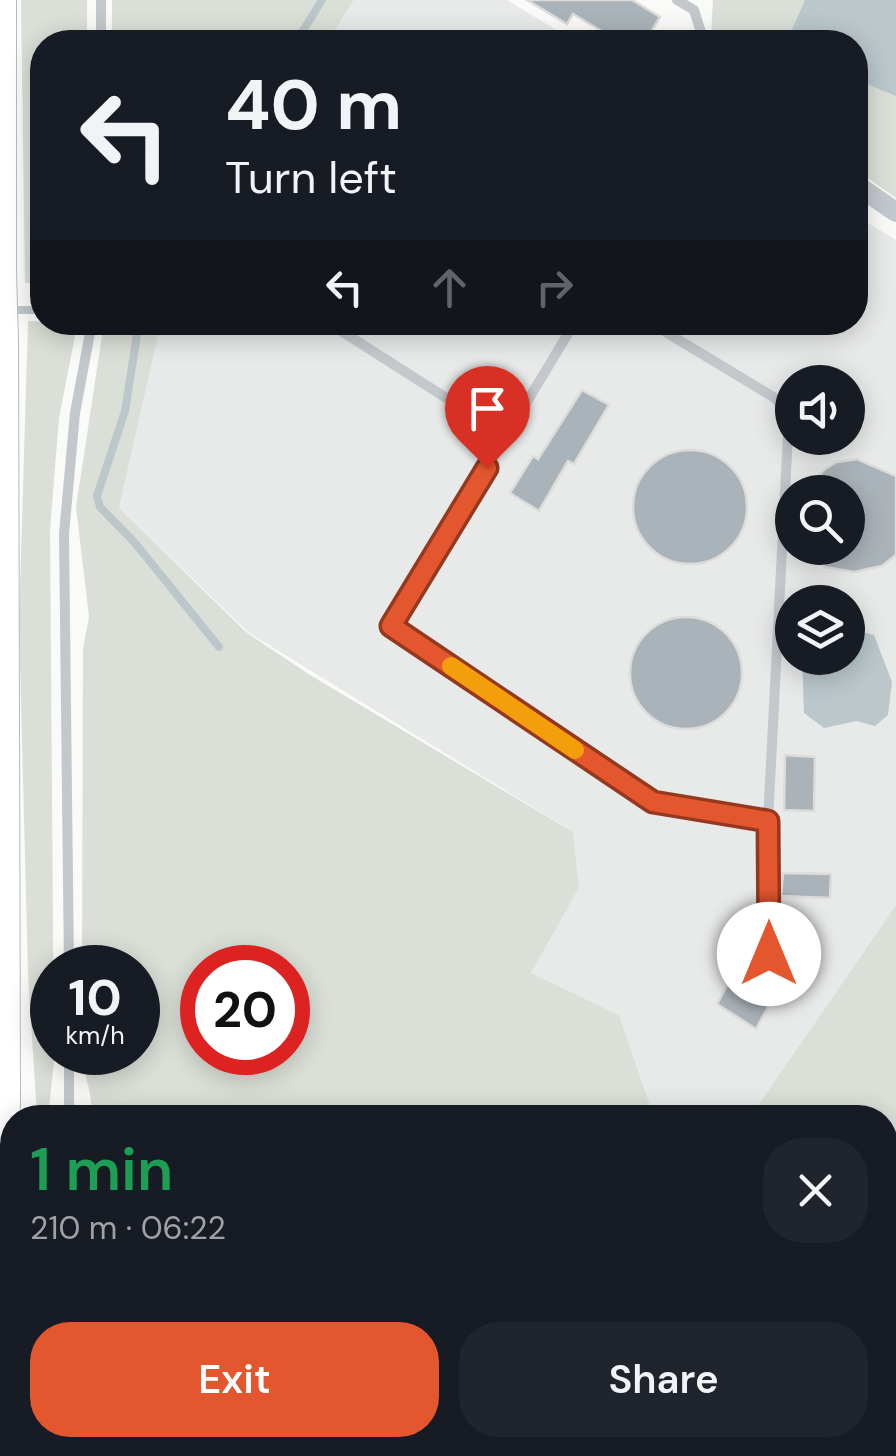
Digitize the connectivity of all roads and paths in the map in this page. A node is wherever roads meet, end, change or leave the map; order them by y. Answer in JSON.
{"nodes":[{"id":1,"x":1,"y":0,"type":"edge"},
{"id":2,"x":101,"y":0,"type":"edge"},
{"id":3,"x":678,"y":0,"type":"edge"},
{"id":4,"x":101,"y":30,"type":"edge"},
{"id":5,"x":700,"y":30,"type":"edge"},
{"id":6,"x":868,"y":193,"type":"edge"},
{"id":7,"x":896,"y":212,"type":"edge"},
{"id":8,"x":1,"y":271,"type":"edge"},
{"id":9,"x":90,"y":335,"type":"edge"},
{"id":10,"x":347,"y":335,"type":"edge"},
{"id":11,"x":567,"y":335,"type":"edge"},
{"id":12,"x":671,"y":335,"type":"edge"},
{"id":13,"x":506,"y":436,"type":"junction"},
{"id":14,"x":768,"y":821,"type":"junction"},
{"id":15,"x":69,"y":945,"type":"edge"},
{"id":16,"x":769,"y":954,"type":"dead end"},
{"id":17,"x":70,"y":1075,"type":"edge"},
{"id":18,"x":5,"y":1105,"type":"edge"},
{"id":19,"x":69,"y":1105,"type":"edge"}],
"edges":[{"from":1,"to":8,"type":"main road"},
{"from":2,"to":4,"type":"lane"},
{"from":3,"to":5,"type":"lane"},
{"from":6,"to":7,"type":"street"},
{"from":8,"to":18,"type":"main road","bridge":true},
{"from":9,"to":15,"type":"lane"},
{"from":10,"to":13,"type":"lane"},
{"from":11,"to":13,"type":"lane"},
{"from":12,"to":14,"type":"lane"},
{"from":13,"to":14,"type":"lane"},
{"from":14,"to":16,"type":"lane"},
{"from":17,"to":19,"type":"lane"}]}
